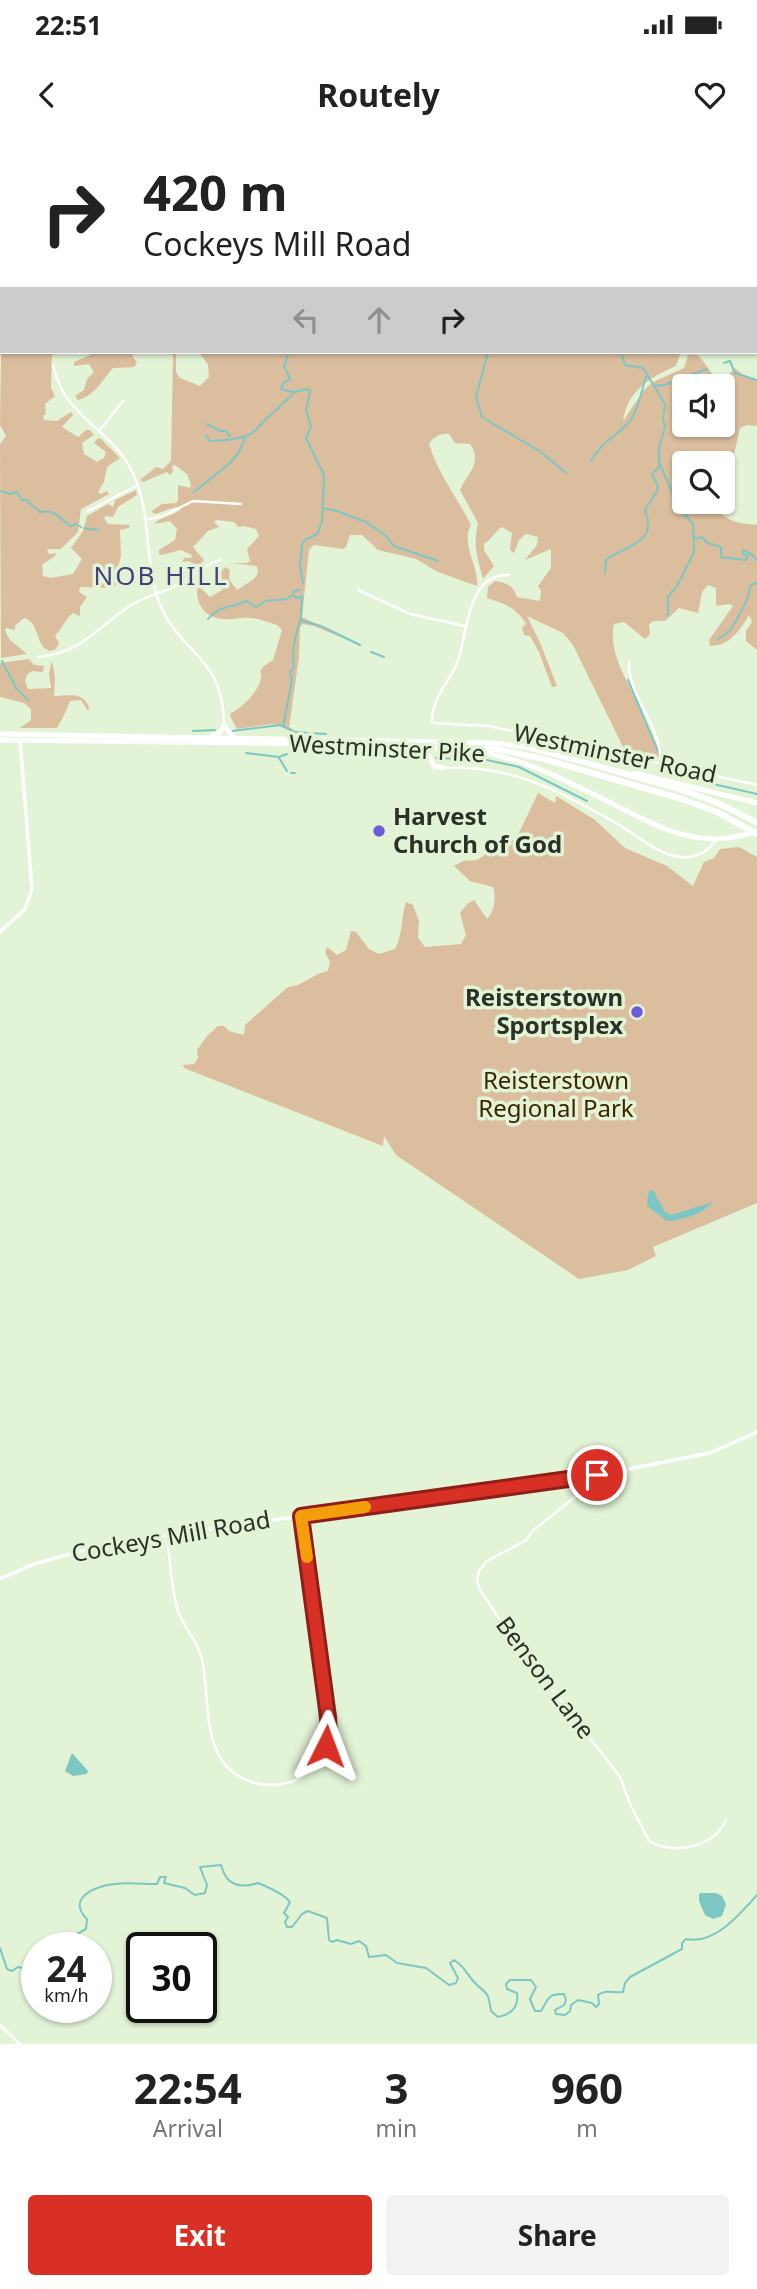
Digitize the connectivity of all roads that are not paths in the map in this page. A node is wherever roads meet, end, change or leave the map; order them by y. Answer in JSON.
{"nodes":[{"id":1,"x":53,"y":365,"type":"dead end"},
{"id":2,"x":123,"y":401,"type":"dead end"},
{"id":3,"x":99,"y":431,"type":"junction"},
{"id":4,"x":138,"y":485,"type":"junction"},
{"id":5,"x":241,"y":504,"type":"dead end"},
{"id":6,"x":88,"y":511,"type":"dead end"},
{"id":7,"x":145,"y":520,"type":"junction"},
{"id":8,"x":220,"y":560,"type":"dead end"},
{"id":9,"x":509,"y":575,"type":"dead end"},
{"id":10,"x":358,"y":590,"type":"dead end"},
{"id":11,"x":157,"y":593,"type":"junction"},
{"id":12,"x":465,"y":626,"type":"junction"},
{"id":13,"x":38,"y":657,"type":"dead end"},
{"id":14,"x":629,"y":661,"type":"dead end"},
{"id":15,"x":223,"y":726,"type":"junction"},
{"id":16,"x":0,"y":734,"type":"edge"},
{"id":17,"x":19,"y":737,"type":"junction"},
{"id":18,"x":209,"y":737,"type":"junction"},
{"id":19,"x":236,"y":737,"type":"junction"},
{"id":20,"x":0,"y":740,"type":"edge"},
{"id":21,"x":411,"y":747,"type":"junction"},
{"id":22,"x":430,"y":748,"type":"junction"},
{"id":23,"x":591,"y":764,"type":"junction"},
{"id":24,"x":660,"y":764,"type":"junction"},
{"id":25,"x":443,"y":768,"type":"joint"},
{"id":26,"x":757,"y":785,"type":"edge"},
{"id":27,"x":757,"y":803,"type":"edge"},
{"id":28,"x":757,"y":823,"type":"edge"},
{"id":29,"x":757,"y":832,"type":"edge"},
{"id":30,"x":717,"y":839,"type":"junction"},
{"id":31,"x":0,"y":932,"type":"edge"},
{"id":32,"x":757,"y":1432,"type":"edge"},
{"id":33,"x":597,"y":1475,"type":"junction"},
{"id":34,"x":301,"y":1516,"type":"junction"},
{"id":35,"x":167,"y":1535,"type":"junction"},
{"id":36,"x":0,"y":1578,"type":"edge"},
{"id":37,"x":726,"y":1819,"type":"dead end"},
{"id":38,"x":0,"y":2025,"type":"edge"},
{"id":39,"x":20,"y":2044,"type":"edge"}],
"edges":[{"from":1,"to":3,"type":"street"},
{"from":2,"to":3,"type":"street"},
{"from":3,"to":4,"type":"street"},
{"from":4,"to":6,"type":"street"},
{"from":4,"to":7,"type":"street"},
{"from":5,"to":7,"type":"street"},
{"from":7,"to":11,"type":"street"},
{"from":8,"to":11,"type":"street"},
{"from":9,"to":12,"type":"street"},
{"from":10,"to":12,"type":"street"},
{"from":11,"to":13,"type":"street"},
{"from":11,"to":15,"type":"street"},
{"from":12,"to":24,"type":"street","name":"Westminster Road"},
{"from":14,"to":24,"type":"street"},
{"from":15,"to":18,"type":"highway"},
{"from":15,"to":19,"type":"highway"},
{"from":16,"to":17,"type":"highway","name":"Westminster Pike"},
{"from":17,"to":18,"type":"highway","name":"Westminster Pike"},
{"from":17,"to":20,"type":"highway","name":"Westminster Pike"},
{"from":17,"to":21,"type":"highway","name":"Westminster Pike"},
{"from":17,"to":31,"type":"street"},
{"from":18,"to":19,"type":"highway","name":"Westminster Pike"},
{"from":19,"to":23,"type":"highway","name":"Westminster Pike"},
{"from":21,"to":22,"type":"highway","name":"Westminster Pike"},
{"from":21,"to":25,"type":"highway"},
{"from":22,"to":29,"type":"highway"},
{"from":22,"to":30,"type":"highway","name":"Westminster Pike"},
{"from":23,"to":27,"type":"highway","name":"Westminster Pike"},
{"from":23,"to":28,"type":"highway"},
{"from":24,"to":26,"type":"street","name":"Westminster Road"},
{"from":25,"to":30,"type":"street"},
{"from":29,"to":30,"type":"highway"},
{"from":32,"to":33,"type":"street","name":"Cockeys Mill Road"},
{"from":33,"to":34,"type":"street","name":"Cockeys Mill Road"},
{"from":33,"to":37,"type":"street","name":"Benson Lane"},
{"from":34,"to":35,"type":"street","name":"Cockeys Mill Road"},
{"from":34,"to":35,"type":"street"},
{"from":35,"to":36,"type":"street","name":"Cockeys Mill Road"},
{"from":38,"to":39,"type":"street"}]}
